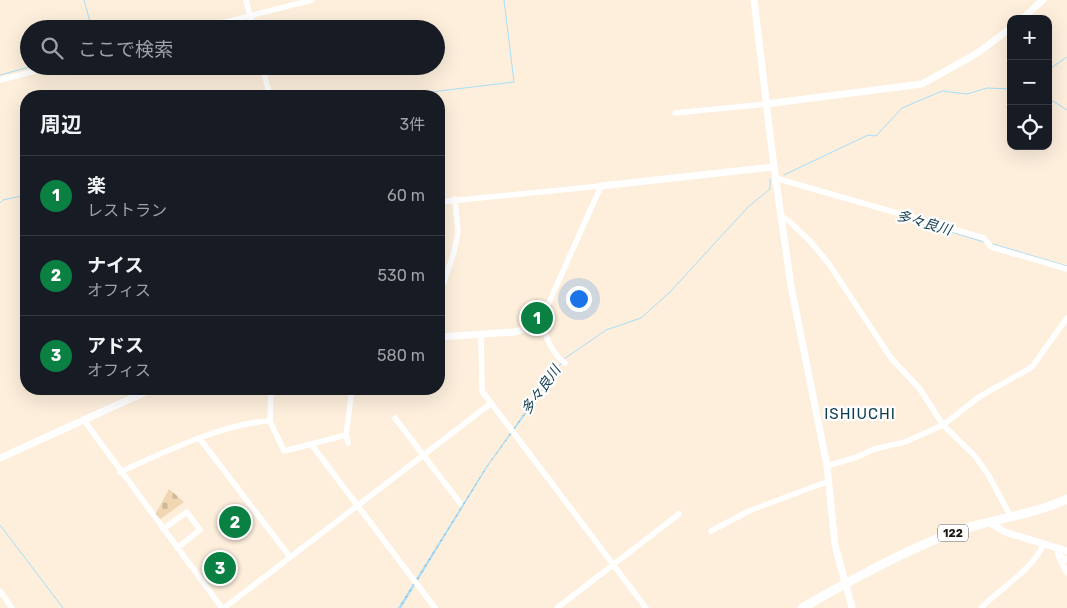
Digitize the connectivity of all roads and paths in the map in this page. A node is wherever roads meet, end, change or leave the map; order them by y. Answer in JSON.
{"nodes":[{"id":1,"x":246,"y":0,"type":"edge"},
{"id":2,"x":312,"y":0,"type":"edge"},
{"id":3,"x":754,"y":0,"type":"edge"},
{"id":4,"x":1043,"y":0,"type":"edge"},
{"id":5,"x":1026,"y":15,"type":"edge"},
{"id":6,"x":250,"y":16,"type":"junction"},
{"id":7,"x":234,"y":20,"type":"edge"},
{"id":8,"x":251,"y":20,"type":"edge"},
{"id":9,"x":1007,"y":31,"type":"edge"},
{"id":10,"x":20,"y":75,"type":"edge"},
{"id":11,"x":264,"y":75,"type":"edge"},
{"id":12,"x":0,"y":80,"type":"edge"},
{"id":13,"x":268,"y":90,"type":"edge"},
{"id":14,"x":766,"y":104,"type":"junction"},
{"id":15,"x":675,"y":113,"type":"dead end"},
{"id":16,"x":774,"y":167,"type":"junction"},
{"id":17,"x":775,"y":178,"type":"junction"},
{"id":18,"x":602,"y":186,"type":"junction"},
{"id":19,"x":456,"y":199,"type":"junction"},
{"id":20,"x":445,"y":201,"type":"edge"},
{"id":21,"x":781,"y":216,"type":"junction"},
{"id":22,"x":1067,"y":269,"type":"edge"},
{"id":23,"x":445,"y":279,"type":"edge"},
{"id":24,"x":1067,"y":318,"type":"edge"},
{"id":25,"x":542,"y":324,"type":"junction"},
{"id":26,"x":482,"y":336,"type":"junction"},
{"id":27,"x":445,"y":337,"type":"edge"},
{"id":28,"x":565,"y":363,"type":"dead end"},
{"id":29,"x":138,"y":395,"type":"edge"},
{"id":30,"x":271,"y":395,"type":"edge"},
{"id":31,"x":352,"y":395,"type":"edge"},
{"id":32,"x":490,"y":404,"type":"junction"},
{"id":33,"x":395,"y":418,"type":"dead end"},
{"id":34,"x":83,"y":419,"type":"junction"},
{"id":35,"x":270,"y":421,"type":"junction"},
{"id":36,"x":943,"y":425,"type":"junction"},
{"id":37,"x":346,"y":436,"type":"junction"},
{"id":38,"x":200,"y":439,"type":"junction"},
{"id":39,"x":348,"y":443,"type":"dead end"},
{"id":40,"x":311,"y":444,"type":"junction"},
{"id":41,"x":424,"y":455,"type":"junction"},
{"id":42,"x":0,"y":458,"type":"edge"},
{"id":43,"x":827,"y":466,"type":"junction"},
{"id":44,"x":120,"y":472,"type":"junction"},
{"id":45,"x":829,"y":481,"type":"junction"},
{"id":46,"x":1067,"y":499,"type":"edge"},
{"id":47,"x":460,"y":503,"type":"dead end"},
{"id":48,"x":358,"y":506,"type":"junction"},
{"id":49,"x":679,"y":514,"type":"dead end"},
{"id":50,"x":1011,"y":517,"type":"junction"},
{"id":51,"x":989,"y":522,"type":"junction"},
{"id":52,"x":163,"y":529,"type":"junction"},
{"id":53,"x":711,"y":531,"type":"dead end"},
{"id":54,"x":1043,"y":544,"type":"junction"},
{"id":55,"x":177,"y":548,"type":"junction"},
{"id":56,"x":1058,"y":551,"type":"junction"},
{"id":57,"x":1067,"y":551,"type":"edge"},
{"id":58,"x":290,"y":557,"type":"junction"},
{"id":59,"x":1067,"y":560,"type":"edge"},
{"id":60,"x":613,"y":565,"type":"junction"},
{"id":61,"x":1067,"y":573,"type":"edge"},
{"id":62,"x":845,"y":584,"type":"junction"},
{"id":63,"x":0,"y":591,"type":"edge"},
{"id":64,"x":12,"y":608,"type":"edge"},
{"id":65,"x":224,"y":608,"type":"edge"},
{"id":66,"x":435,"y":608,"type":"edge"},
{"id":67,"x":557,"y":608,"type":"edge"},
{"id":68,"x":646,"y":608,"type":"edge"},
{"id":69,"x":802,"y":608,"type":"edge"},
{"id":70,"x":852,"y":608,"type":"edge"},
{"id":71,"x":981,"y":608,"type":"edge"}],
"edges":[{"from":1,"to":6,"type":"street"},
{"from":2,"to":6,"type":"street"},
{"from":3,"to":14,"type":"street"},
{"from":4,"to":5,"type":"street"},
{"from":6,"to":7,"type":"street"},
{"from":6,"to":8,"type":"street"},
{"from":9,"to":14,"type":"street"},
{"from":10,"to":12,"type":"street"},
{"from":11,"to":13,"type":"street"},
{"from":14,"to":15,"type":"street"},
{"from":14,"to":16,"type":"street"},
{"from":16,"to":17,"type":"street"},
{"from":16,"to":18,"type":"street"},
{"from":17,"to":21,"type":"street"},
{"from":17,"to":22,"type":"street"},
{"from":18,"to":19,"type":"street"},
{"from":18,"to":25,"type":"street"},
{"from":19,"to":20,"type":"street"},
{"from":19,"to":23,"type":"street"},
{"from":21,"to":36,"type":"street"},
{"from":21,"to":43,"type":"street"},
{"from":24,"to":36,"type":"street"},
{"from":25,"to":26,"type":"street"},
{"from":25,"to":28,"type":"street"},
{"from":26,"to":27,"type":"street"},
{"from":26,"to":32,"type":"street"},
{"from":29,"to":34,"type":"street"},
{"from":30,"to":35,"type":"street"},
{"from":31,"to":37,"type":"street"},
{"from":32,"to":41,"type":"street"},
{"from":32,"to":60,"type":"street"},
{"from":33,"to":41,"type":"street"},
{"from":34,"to":42,"type":"street"},
{"from":34,"to":44,"type":"street"},
{"from":35,"to":38,"type":"street"},
{"from":35,"to":40,"type":"street"},
{"from":36,"to":43,"type":"street"},
{"from":36,"to":50,"type":"street"},
{"from":37,"to":39,"type":"street"},
{"from":37,"to":40,"type":"street"},
{"from":38,"to":44,"type":"street"},
{"from":38,"to":58,"type":"street"},
{"from":40,"to":48,"type":"street"},
{"from":41,"to":47,"type":"street"},
{"from":41,"to":48,"type":"street"},
{"from":43,"to":45,"type":"street"},
{"from":44,"to":52,"type":"street"},
{"from":45,"to":53,"type":"street"},
{"from":45,"to":62,"type":"street"},
{"from":46,"to":50,"type":"highway","number":"122"},
{"from":48,"to":58,"type":"street"},
{"from":48,"to":66,"type":"street"},
{"from":49,"to":60,"type":"street"},
{"from":50,"to":51,"type":"highway","number":"122"},
{"from":51,"to":54,"type":"street"},
{"from":51,"to":62,"type":"highway","number":"122"},
{"from":52,"to":55,"type":"street"},
{"from":52,"to":55,"type":"street"},
{"from":54,"to":56,"type":"street"},
{"from":54,"to":71,"type":"street"},
{"from":55,"to":65,"type":"street"},
{"from":56,"to":57,"type":"street"},
{"from":56,"to":59,"type":"street"},
{"from":56,"to":61,"type":"street"},
{"from":58,"to":65,"type":"street"},
{"from":60,"to":67,"type":"street"},
{"from":60,"to":68,"type":"street"},
{"from":62,"to":69,"type":"highway","number":"122"},
{"from":62,"to":70,"type":"street"},
{"from":63,"to":64,"type":"street"}]}
